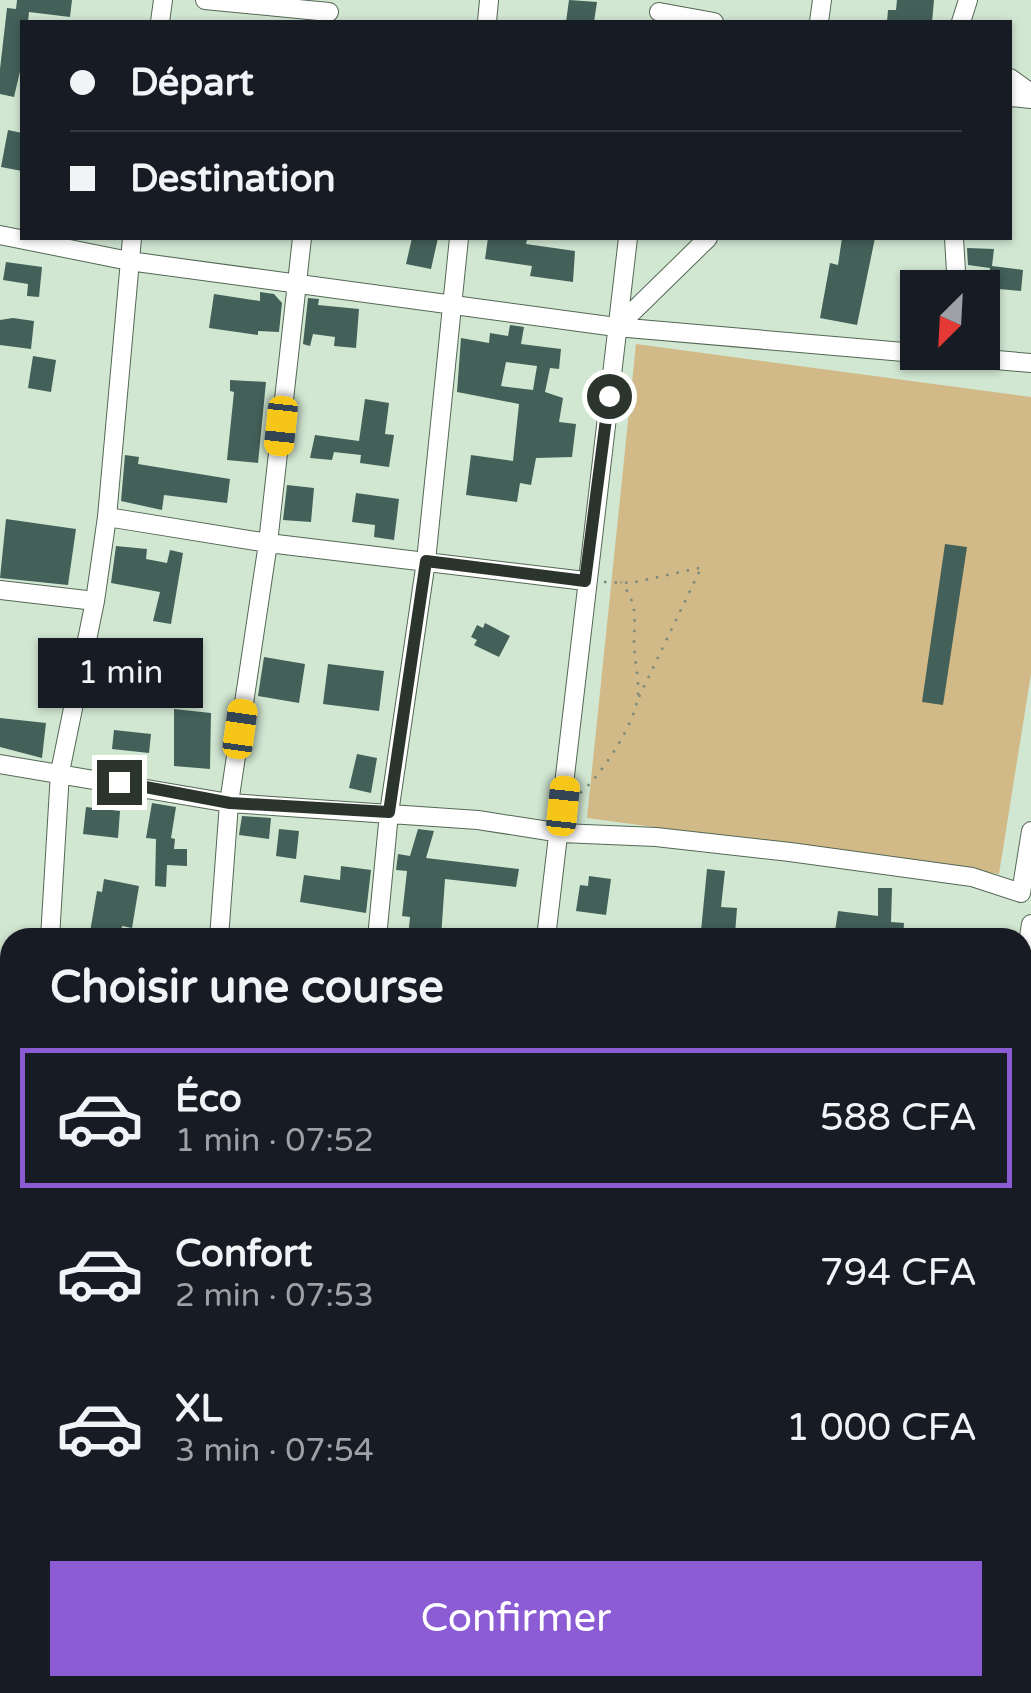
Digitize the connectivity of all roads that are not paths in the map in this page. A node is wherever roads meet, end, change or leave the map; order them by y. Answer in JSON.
{"nodes":[{"id":1,"x":205,"y":0,"type":"edge"},
{"id":2,"x":329,"y":12,"type":"edge"},
{"id":3,"x":658,"y":12,"type":"edge"},
{"id":4,"x":703,"y":20,"type":"edge"},
{"id":5,"x":1012,"y":80,"type":"edge"},
{"id":6,"x":1031,"y":96,"type":"edge"},
{"id":7,"x":21,"y":240,"type":"edge"},
{"id":8,"x":132,"y":240,"type":"edge"},
{"id":9,"x":302,"y":240,"type":"edge"},
{"id":10,"x":459,"y":240,"type":"edge"},
{"id":11,"x":628,"y":240,"type":"edge"},
{"id":12,"x":706,"y":240,"type":"edge"},
{"id":13,"x":954,"y":240,"type":"edge"},
{"id":14,"x":129,"y":261,"type":"junction"},
{"id":15,"x":956,"y":270,"type":"edge"},
{"id":16,"x":296,"y":284,"type":"junction"},
{"id":17,"x":449,"y":305,"type":"junction"},
{"id":18,"x":616,"y":327,"type":"junction"},
{"id":19,"x":900,"y":350,"type":"edge"},
{"id":20,"x":1000,"y":360,"type":"edge"},
{"id":21,"x":1031,"y":364,"type":"edge"},
{"id":22,"x":107,"y":517,"type":"junction"},
{"id":23,"x":268,"y":543,"type":"junction"},
{"id":24,"x":426,"y":561,"type":"junction"},
{"id":25,"x":585,"y":581,"type":"junction"},
{"id":26,"x":0,"y":590,"type":"edge"},
{"id":27,"x":95,"y":601,"type":"junction"},
{"id":28,"x":0,"y":764,"type":"edge"},
{"id":29,"x":60,"y":772,"type":"junction"},
{"id":30,"x":230,"y":803,"type":"junction"},
{"id":31,"x":389,"y":812,"type":"junction"},
{"id":32,"x":1031,"y":830,"type":"edge"},
{"id":33,"x":561,"y":833,"type":"junction"},
{"id":34,"x":1028,"y":898,"type":"edge"},
{"id":35,"x":51,"y":928,"type":"edge"},
{"id":36,"x":220,"y":928,"type":"edge"},
{"id":37,"x":378,"y":928,"type":"edge"},
{"id":38,"x":547,"y":928,"type":"edge"}],
"edges":[{"from":1,"to":2,"type":"street"},
{"from":3,"to":4,"type":"street"},
{"from":5,"to":6,"type":"street"},
{"from":7,"to":14,"type":"street"},
{"from":8,"to":14,"type":"street"},
{"from":9,"to":16,"type":"street"},
{"from":10,"to":17,"type":"street"},
{"from":11,"to":18,"type":"street"},
{"from":12,"to":18,"type":"street"},
{"from":13,"to":15,"type":"street"},
{"from":14,"to":16,"type":"street"},
{"from":14,"to":22,"type":"street"},
{"from":16,"to":17,"type":"street"},
{"from":16,"to":23,"type":"street"},
{"from":17,"to":18,"type":"street"},
{"from":17,"to":24,"type":"street"},
{"from":18,"to":19,"type":"street"},
{"from":18,"to":25,"type":"street"},
{"from":20,"to":21,"type":"street"},
{"from":22,"to":23,"type":"street"},
{"from":22,"to":27,"type":"street"},
{"from":23,"to":24,"type":"street"},
{"from":23,"to":30,"type":"street"},
{"from":24,"to":25,"type":"street"},
{"from":24,"to":31,"type":"street"},
{"from":25,"to":33,"type":"street"},
{"from":26,"to":27,"type":"street"},
{"from":27,"to":29,"type":"street"},
{"from":28,"to":29,"type":"street"},
{"from":29,"to":30,"type":"street"},
{"from":29,"to":35,"type":"street"},
{"from":30,"to":31,"type":"street"},
{"from":30,"to":36,"type":"street"},
{"from":31,"to":33,"type":"street"},
{"from":31,"to":37,"type":"street"},
{"from":32,"to":34,"type":"street"},
{"from":33,"to":34,"type":"street"},
{"from":33,"to":38,"type":"street"}]}
